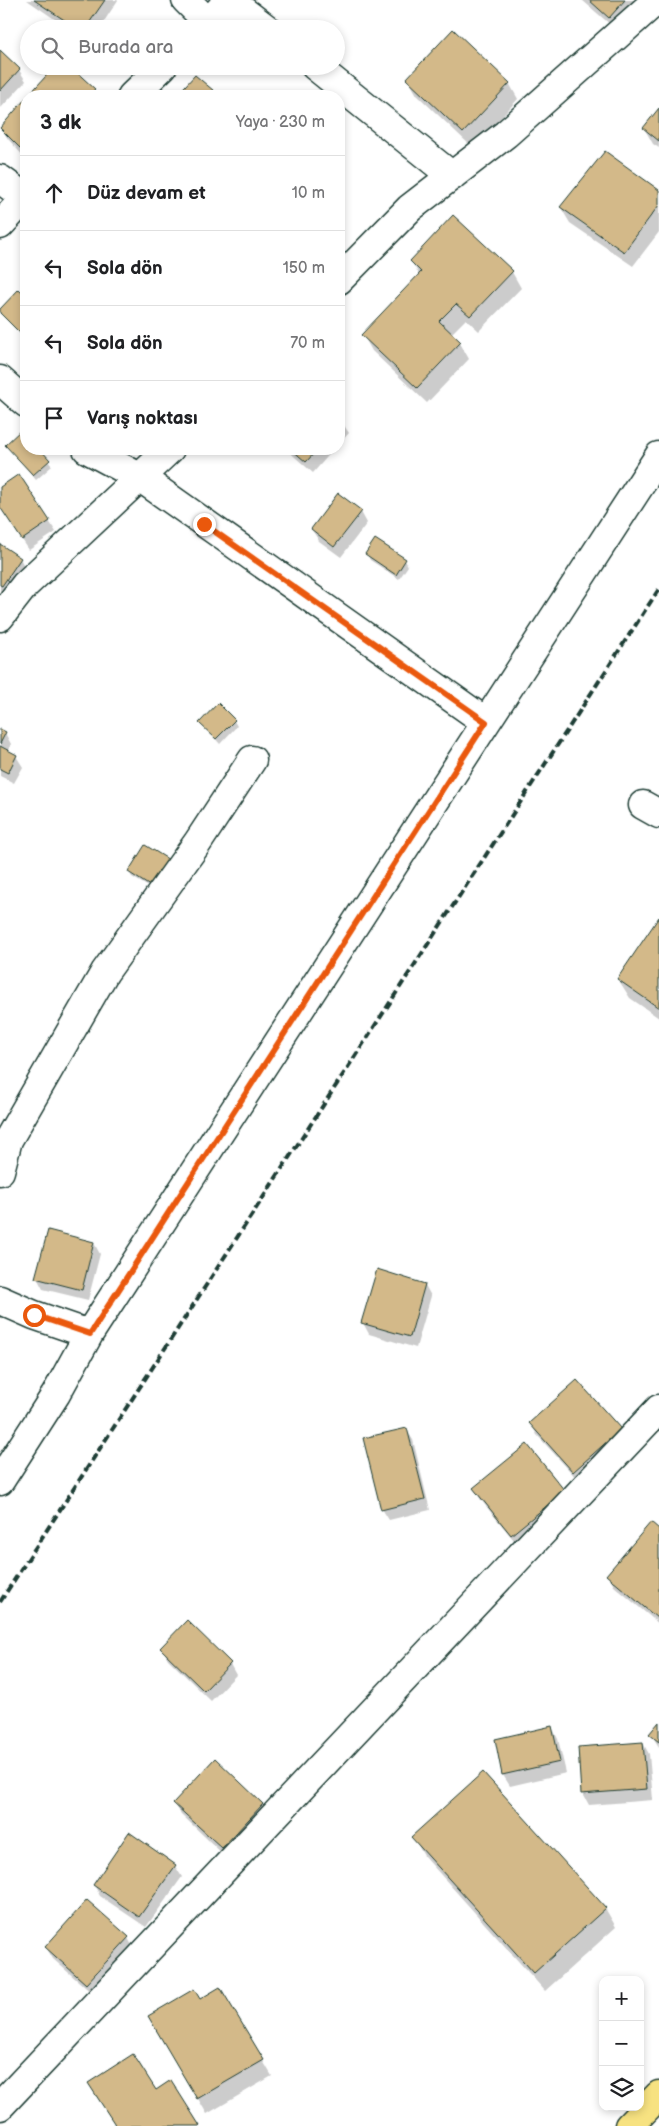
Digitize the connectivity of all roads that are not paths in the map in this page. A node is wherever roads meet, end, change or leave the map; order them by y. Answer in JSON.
{"nodes":[{"id":1,"x":186,"y":0,"type":"edge"},
{"id":2,"x":657,"y":0,"type":"edge"},
{"id":3,"x":201,"y":20,"type":"edge"},
{"id":4,"x":212,"y":20,"type":"edge"},
{"id":5,"x":256,"y":20,"type":"edge"},
{"id":6,"x":154,"y":75,"type":"edge"},
{"id":7,"x":326,"y":75,"type":"edge"},
{"id":8,"x":138,"y":90,"type":"edge"},
{"id":9,"x":345,"y":90,"type":"edge"},
{"id":10,"x":345,"y":90,"type":"edge"},
{"id":11,"x":452,"y":176,"type":"junction"},
{"id":12,"x":0,"y":179,"type":"edge"},
{"id":13,"x":20,"y":193,"type":"edge"},
{"id":14,"x":20,"y":203,"type":"edge"},
{"id":15,"x":0,"y":225,"type":"edge"},
{"id":16,"x":345,"y":274,"type":"edge"},
{"id":17,"x":0,"y":380,"type":"edge"},
{"id":18,"x":20,"y":398,"type":"edge"},
{"id":19,"x":98,"y":455,"type":"edge"},
{"id":20,"x":164,"y":455,"type":"edge"},
{"id":21,"x":659,"y":456,"type":"edge"},
{"id":22,"x":140,"y":478,"type":"junction"},
{"id":23,"x":0,"y":617,"type":"edge"},
{"id":24,"x":486,"y":722,"type":"junction"},
{"id":25,"x":252,"y":760,"type":"dead end"},
{"id":26,"x":0,"y":1171,"type":"edge"},
{"id":27,"x":0,"y":1300,"type":"edge"},
{"id":28,"x":90,"y":1334,"type":"junction"},
{"id":29,"x":659,"y":1408,"type":"edge"},
{"id":30,"x":0,"y":1481,"type":"edge"},
{"id":31,"x":659,"y":2095,"type":"edge"},
{"id":32,"x":0,"y":2106,"type":"edge"},
{"id":33,"x":629,"y":2126,"type":"edge"}],
"edges":[{"from":1,"to":3,"type":"street"},
{"from":2,"to":11,"type":"street"},
{"from":4,"to":5,"type":"street"},
{"from":6,"to":8,"type":"street"},
{"from":7,"to":9,"type":"street"},
{"from":10,"to":11,"type":"street"},
{"from":11,"to":16,"type":"street"},
{"from":12,"to":13,"type":"street"},
{"from":14,"to":15,"type":"street"},
{"from":17,"to":18,"type":"street"},
{"from":19,"to":22,"type":"street"},
{"from":20,"to":22,"type":"street"},
{"from":21,"to":24,"type":"street"},
{"from":22,"to":23,"type":"street"},
{"from":22,"to":24,"type":"street"},
{"from":24,"to":28,"type":"street"},
{"from":25,"to":26,"type":"street"},
{"from":27,"to":28,"type":"street"},
{"from":28,"to":30,"type":"street"},
{"from":29,"to":32,"type":"street"},
{"from":31,"to":33,"type":"highway"}]}
